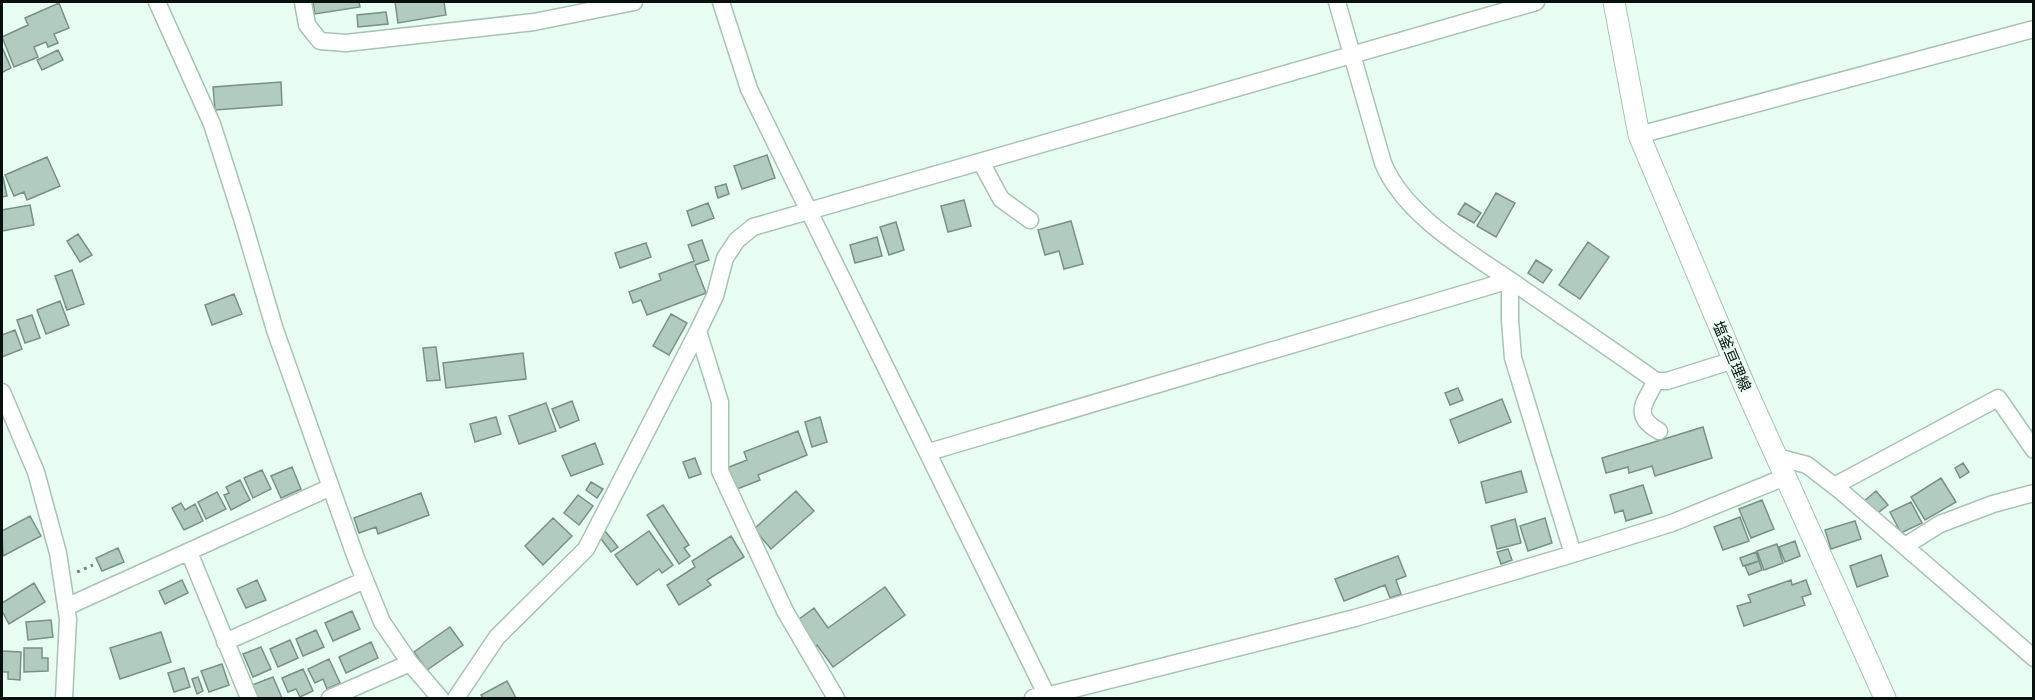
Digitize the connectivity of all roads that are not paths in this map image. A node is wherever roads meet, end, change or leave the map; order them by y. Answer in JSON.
{"nodes":[{"id":1,"x":157,"y":2,"type":"edge"},
{"id":2,"x":303,"y":2,"type":"edge"},
{"id":3,"x":634,"y":2,"type":"edge"},
{"id":4,"x":721,"y":2,"type":"edge"},
{"id":5,"x":1337,"y":2,"type":"edge"},
{"id":6,"x":1536,"y":2,"type":"edge"},
{"id":7,"x":1614,"y":2,"type":"edge"},
{"id":8,"x":2034,"y":29,"type":"edge"},
{"id":9,"x":1353,"y":55,"type":"junction"},
{"id":10,"x":1640,"y":135,"type":"junction"},
{"id":11,"x":981,"y":162,"type":"junction"},
{"id":12,"x":810,"y":211,"type":"junction"},
{"id":13,"x":1030,"y":220,"type":"dead end"},
{"id":14,"x":1510,"y":279,"type":"junction"},
{"id":15,"x":698,"y":331,"type":"junction"},
{"id":16,"x":1734,"y":360,"type":"junction"},
{"id":17,"x":1656,"y":381,"type":"junction"},
{"id":18,"x":2,"y":392,"type":"edge"},
{"id":19,"x":1659,"y":430,"type":"dead end"},
{"id":20,"x":2034,"y":450,"type":"edge"},
{"id":21,"x":929,"y":453,"type":"junction"},
{"id":22,"x":1777,"y":457,"type":"junction"},
{"id":23,"x":1785,"y":477,"type":"junction"},
{"id":24,"x":1834,"y":486,"type":"junction"},
{"id":25,"x":331,"y":487,"type":"junction"},
{"id":26,"x":2034,"y":493,"type":"edge"},
{"id":27,"x":1905,"y":546,"type":"junction"},
{"id":28,"x":189,"y":552,"type":"junction"},
{"id":29,"x":1573,"y":554,"type":"junction"},
{"id":30,"x":365,"y":580,"type":"junction"},
{"id":31,"x":66,"y":607,"type":"junction"},
{"id":32,"x":225,"y":642,"type":"junction"},
{"id":33,"x":2034,"y":658,"type":"edge"},
{"id":34,"x":410,"y":663,"type":"junction"},
{"id":35,"x":1042,"y":697,"type":"edge"},
{"id":36,"x":64,"y":699,"type":"edge"},
{"id":37,"x":249,"y":699,"type":"edge"},
{"id":38,"x":330,"y":699,"type":"edge"},
{"id":39,"x":440,"y":699,"type":"edge"},
{"id":40,"x":456,"y":699,"type":"edge"},
{"id":41,"x":836,"y":699,"type":"edge"},
{"id":42,"x":1885,"y":699,"type":"edge"}],
"edges":[{"from":1,"to":25,"type":"street"},
{"from":2,"to":3,"type":"street"},
{"from":4,"to":12,"type":"street"},
{"from":5,"to":9,"type":"street"},
{"from":6,"to":9,"type":"street"},
{"from":7,"to":10,"type":"main road","name":"塩釜亘理線"},
{"from":8,"to":10,"type":"street"},
{"from":9,"to":11,"type":"street"},
{"from":9,"to":14,"type":"street"},
{"from":10,"to":16,"type":"main road","name":"塩釜亘理線"},
{"from":11,"to":12,"type":"street"},
{"from":11,"to":13,"type":"street"},
{"from":12,"to":15,"type":"street"},
{"from":12,"to":21,"type":"street"},
{"from":14,"to":17,"type":"street"},
{"from":14,"to":21,"type":"street"},
{"from":14,"to":29,"type":"street"},
{"from":15,"to":40,"type":"street"},
{"from":15,"to":41,"type":"street"},
{"from":16,"to":17,"type":"street"},
{"from":16,"to":22,"type":"main road","name":"塩釜亘理線"},
{"from":17,"to":19,"type":"street"},
{"from":18,"to":31,"type":"street"},
{"from":20,"to":24,"type":"street"},
{"from":21,"to":35,"type":"street"},
{"from":22,"to":23,"type":"main road","name":"塩釜亘理線"},
{"from":22,"to":24,"type":"street"},
{"from":23,"to":29,"type":"street"},
{"from":23,"to":42,"type":"main road","name":"塩釜亘理線"},
{"from":24,"to":27,"type":"street"},
{"from":25,"to":28,"type":"street"},
{"from":25,"to":30,"type":"street"},
{"from":26,"to":27,"type":"street"},
{"from":27,"to":33,"type":"street"},
{"from":28,"to":31,"type":"street"},
{"from":28,"to":32,"type":"street"},
{"from":29,"to":35,"type":"street"},
{"from":30,"to":32,"type":"street"},
{"from":30,"to":34,"type":"street"},
{"from":31,"to":36,"type":"street"},
{"from":32,"to":37,"type":"street"},
{"from":34,"to":38,"type":"street"},
{"from":34,"to":39,"type":"street"}]}
